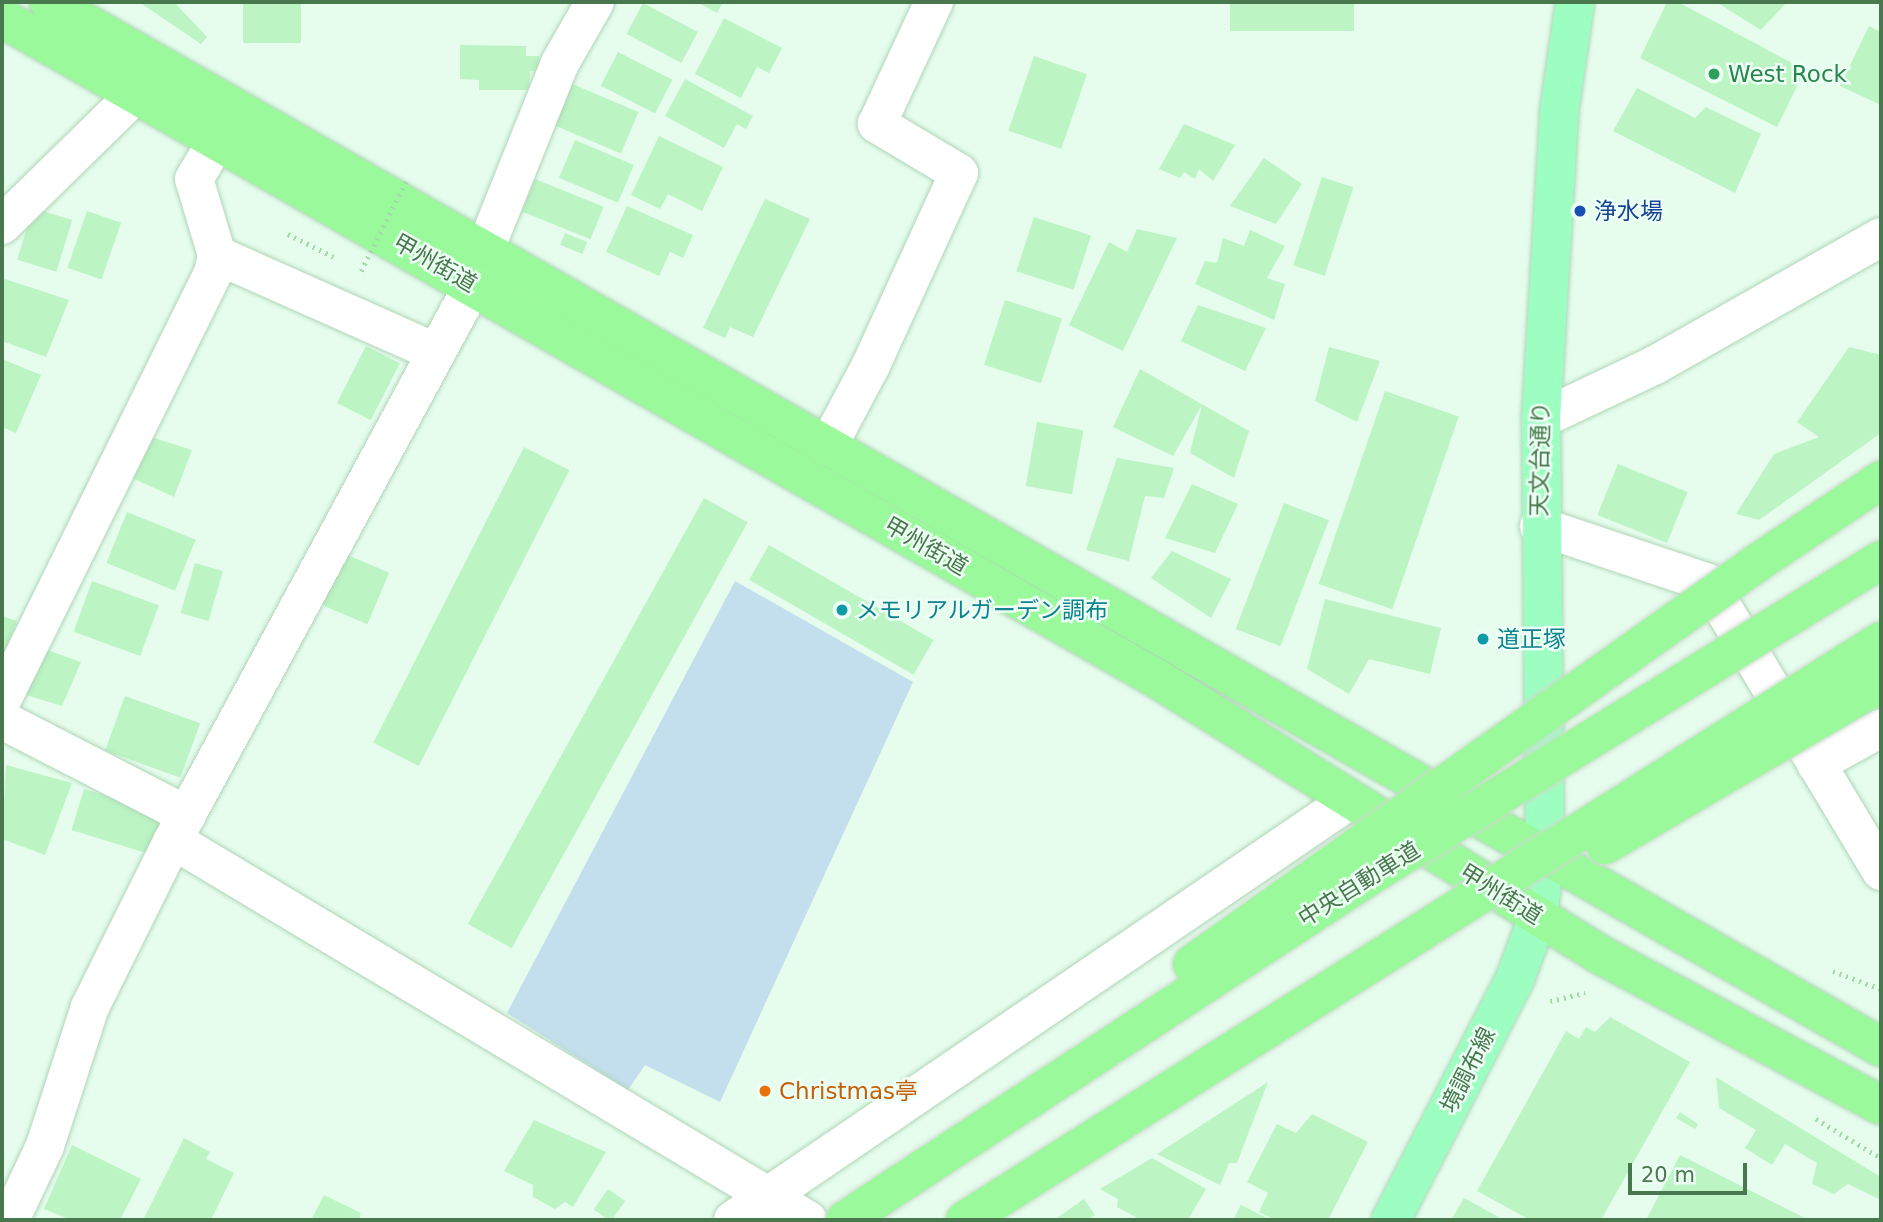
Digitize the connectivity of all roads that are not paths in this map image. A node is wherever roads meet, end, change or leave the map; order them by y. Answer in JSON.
{"nodes":[{"id":1,"x":49,"y":2,"type":"edge"},
{"id":2,"x":595,"y":2,"type":"edge"},
{"id":3,"x":934,"y":2,"type":"edge"},
{"id":4,"x":1576,"y":2,"type":"edge"},
{"id":5,"x":2,"y":18,"type":"edge"},
{"id":6,"x":137,"y":93,"type":"junction"},
{"id":7,"x":218,"y":139,"type":"junction"},
{"id":8,"x":2,"y":225,"type":"edge"},
{"id":9,"x":1881,"y":237,"type":"edge"},
{"id":10,"x":217,"y":255,"type":"junction"},
{"id":11,"x":479,"y":268,"type":"junction"},
{"id":12,"x":435,"y":352,"type":"junction"},
{"id":13,"x":1541,"y":419,"type":"junction"},
{"id":14,"x":828,"y":446,"type":"junction"},
{"id":15,"x":1881,"y":480,"type":"edge"},
{"id":16,"x":1539,"y":526,"type":"junction"},
{"id":17,"x":1881,"y":560,"type":"edge"},
{"id":18,"x":1881,"y":641,"type":"edge"},
{"id":19,"x":1881,"y":683,"type":"edge"},
{"id":20,"x":2,"y":700,"type":"edge"},
{"id":21,"x":2,"y":720,"type":"edge"},
{"id":22,"x":1881,"y":728,"type":"edge"},
{"id":23,"x":1816,"y":764,"type":"junction"},
{"id":24,"x":1350,"y":800,"type":"junction"},
{"id":25,"x":180,"y":827,"type":"junction"},
{"id":26,"x":1545,"y":857,"type":"junction"},
{"id":27,"x":1881,"y":872,"type":"edge"},
{"id":28,"x":1538,"y":917,"type":"junction"},
{"id":29,"x":1769,"y":982,"type":"junction"},
{"id":30,"x":1306,"y":1003,"type":"junction"},
{"id":31,"x":1881,"y":1026,"type":"edge"},
{"id":32,"x":1881,"y":1047,"type":"edge"},
{"id":33,"x":1881,"y":1105,"type":"edge"},
{"id":34,"x":962,"y":1140,"type":"junction"},
{"id":35,"x":769,"y":1195,"type":"junction"},
{"id":36,"x":10,"y":1220,"type":"edge"},
{"id":37,"x":733,"y":1220,"type":"edge"},
{"id":38,"x":808,"y":1220,"type":"edge"},
{"id":39,"x":845,"y":1220,"type":"edge"},
{"id":40,"x":965,"y":1220,"type":"edge"},
{"id":41,"x":1391,"y":1220,"type":"edge"}],
"edges":[{"from":1,"to":11,"type":"highway","name":"甲州街道"},
{"from":2,"to":11,"type":"street"},
{"from":3,"to":14,"type":"street"},
{"from":4,"to":13,"type":"main road","name":"天文台通り"},
{"from":5,"to":6,"type":"highway","name":"甲州街道"},
{"from":6,"to":7,"type":"highway","name":"甲州街道"},
{"from":6,"to":8,"type":"street"},
{"from":7,"to":10,"type":"street"},
{"from":7,"to":11,"type":"highway","name":"甲州街道"},
{"from":9,"to":13,"type":"street"},
{"from":10,"to":12,"type":"street"},
{"from":10,"to":20,"type":"street"},
{"from":11,"to":12,"type":"street"},
{"from":11,"to":14,"type":"highway","name":"甲州街道"},
{"from":11,"to":24,"type":"highway","name":"甲州街道"},
{"from":12,"to":25,"type":"street"},
{"from":13,"to":16,"type":"main road","name":"天文台通り"},
{"from":14,"to":26,"type":"highway","name":"甲州街道"},
{"from":15,"to":34,"type":"highway","bridge":true},
{"from":16,"to":23,"type":"street"},
{"from":16,"to":26,"type":"main road","name":"天文台通り"},
{"from":17,"to":34,"type":"highway","name":"中央自動車道","bridge":true},
{"from":18,"to":30,"type":"highway","bridge":true},
{"from":19,"to":30,"type":"highway","bridge":true},
{"from":21,"to":25,"type":"street"},
{"from":22,"to":23,"type":"street"},
{"from":23,"to":27,"type":"street"},
{"from":24,"to":28,"type":"highway","name":"甲州街道"},
{"from":24,"to":35,"type":"street"},
{"from":25,"to":35,"type":"street"},
{"from":25,"to":36,"type":"street"},
{"from":26,"to":28,"type":"main road","name":"天文台通り"},
{"from":26,"to":29,"type":"highway","name":"甲州街道"},
{"from":28,"to":33,"type":"highway","name":"甲州街道"},
{"from":28,"to":41,"type":"main road","name":"境調布線"},
{"from":29,"to":31,"type":"highway"},
{"from":29,"to":32,"type":"highway","name":"甲州街道"},
{"from":30,"to":40,"type":"highway","bridge":true},
{"from":34,"to":39,"type":"highway","name":"中央自動車道","bridge":true},
{"from":35,"to":37,"type":"street"},
{"from":35,"to":38,"type":"street"}]}
